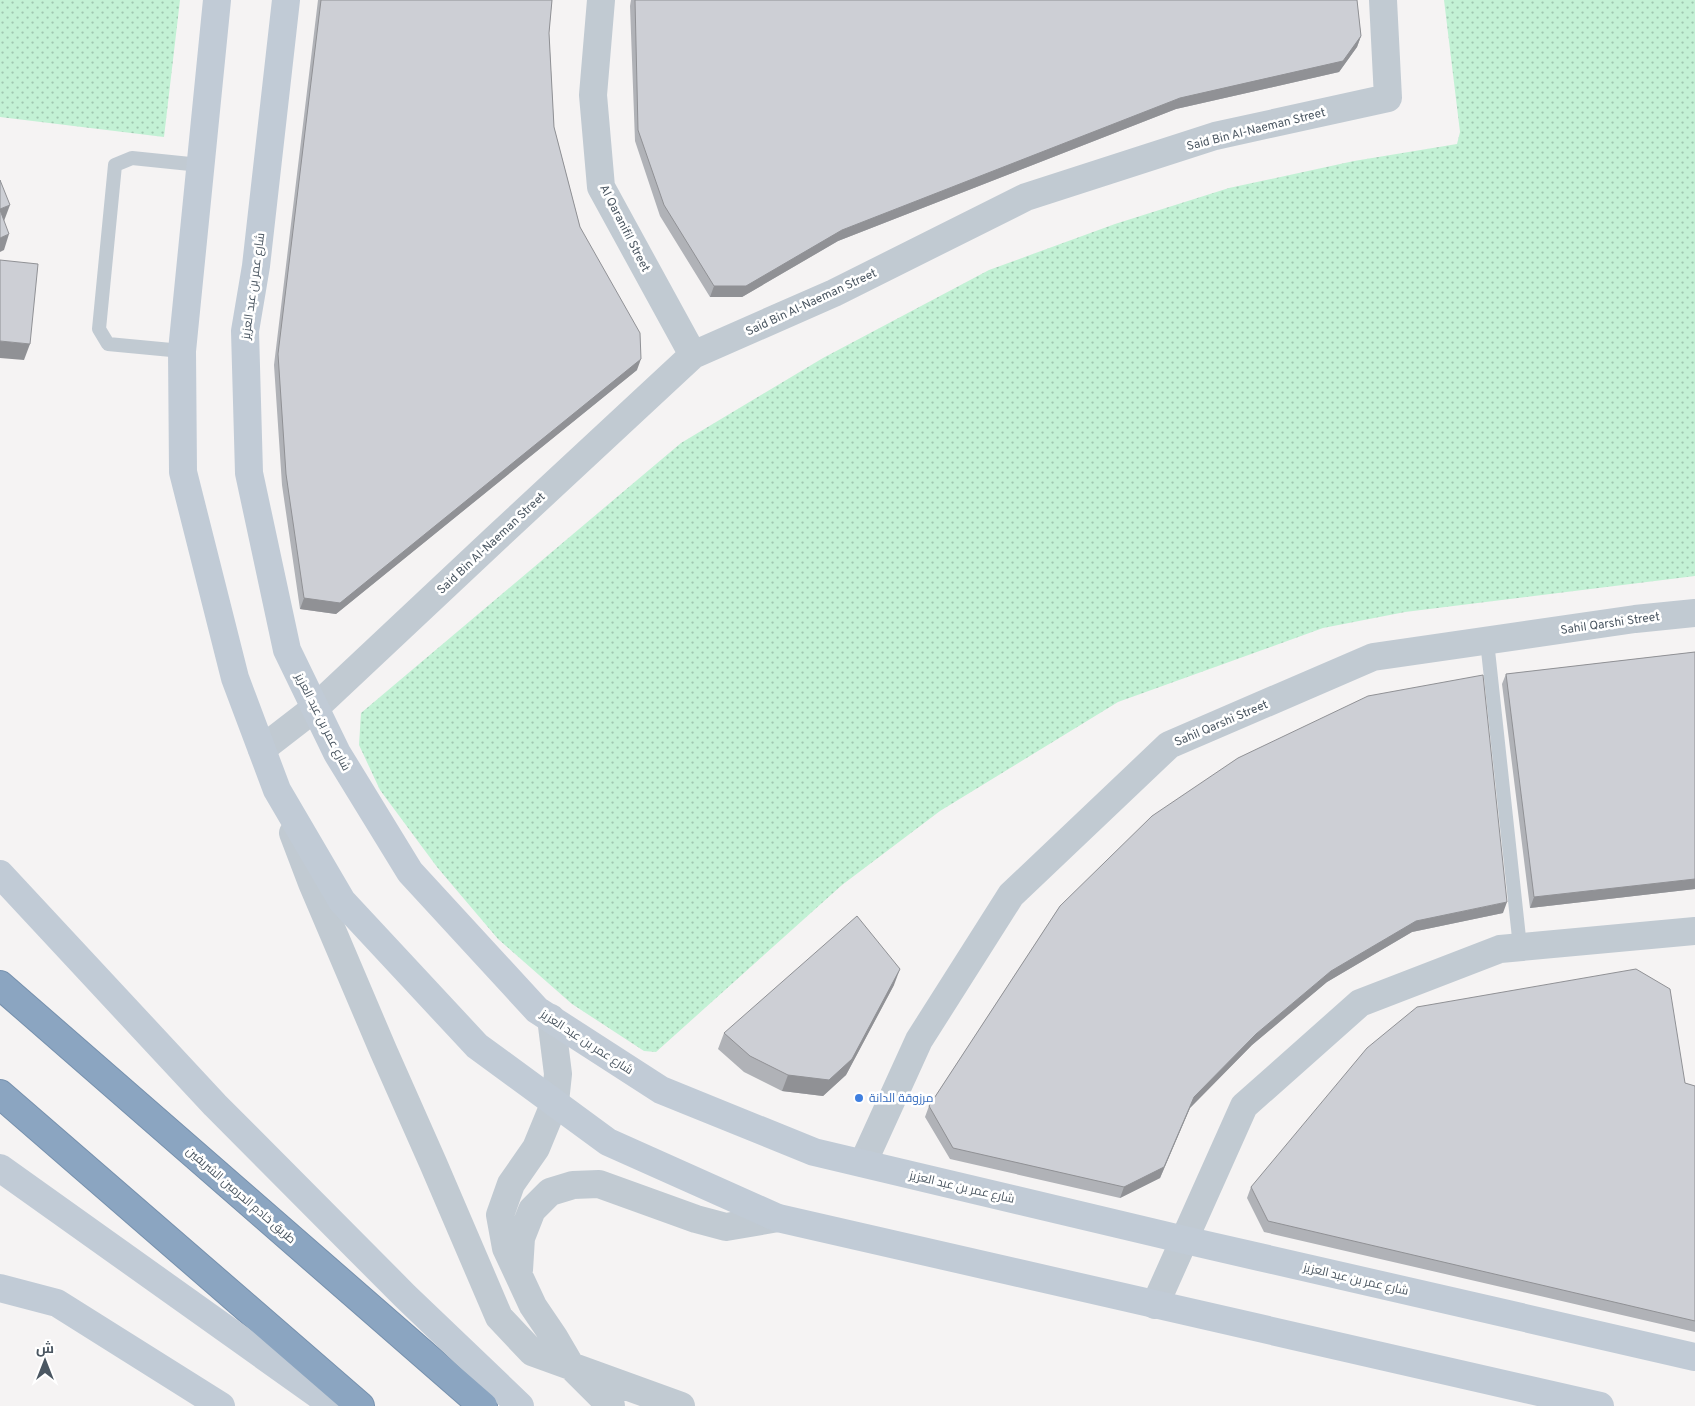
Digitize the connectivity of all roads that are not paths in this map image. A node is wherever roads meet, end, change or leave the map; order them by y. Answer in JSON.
{"nodes":[{"id":1,"x":218,"y":0,"type":"edge"},
{"id":2,"x":286,"y":0,"type":"edge"},
{"id":3,"x":601,"y":0,"type":"edge"},
{"id":4,"x":1383,"y":0,"type":"edge"},
{"id":5,"x":200,"y":165,"type":"junction"},
{"id":6,"x":182,"y":351,"type":"junction"},
{"id":7,"x":693,"y":355,"type":"junction"},
{"id":8,"x":1695,"y":612,"type":"edge"},
{"id":9,"x":1487,"y":641,"type":"junction"},
{"id":10,"x":316,"y":708,"type":"junction"},
{"id":11,"x":262,"y":749,"type":"junction"},
{"id":12,"x":277,"y":790,"type":"junction"},
{"id":13,"x":0,"y":874,"type":"edge"},
{"id":14,"x":1695,"y":931,"type":"edge"},
{"id":15,"x":1520,"y":947,"type":"junction"},
{"id":16,"x":0,"y":984,"type":"edge"},
{"id":17,"x":551,"y":1018,"type":"junction"},
{"id":18,"x":0,"y":1094,"type":"edge"},
{"id":19,"x":555,"y":1102,"type":"junction"},
{"id":20,"x":863,"y":1163,"type":"junction"},
{"id":21,"x":0,"y":1168,"type":"edge"},
{"id":22,"x":778,"y":1218,"type":"junction"},
{"id":23,"x":1185,"y":1240,"type":"junction"},
{"id":24,"x":519,"y":1274,"type":"junction"},
{"id":25,"x":0,"y":1288,"type":"edge"},
{"id":26,"x":1156,"y":1305,"type":"junction"},
{"id":27,"x":1695,"y":1357,"type":"edge"},
{"id":28,"x":571,"y":1366,"type":"junction"},
{"id":29,"x":222,"y":1406,"type":"edge"},
{"id":30,"x":334,"y":1406,"type":"edge"},
{"id":31,"x":360,"y":1406,"type":"edge"},
{"id":32,"x":483,"y":1406,"type":"edge"},
{"id":33,"x":520,"y":1406,"type":"edge"},
{"id":34,"x":611,"y":1406,"type":"edge"},
{"id":35,"x":681,"y":1406,"type":"edge"},
{"id":36,"x":1600,"y":1406,"type":"edge"}],
"edges":[{"from":1,"to":5,"type":"street"},
{"from":2,"to":10,"type":"street","name":"شارع عمر بن عبد العزيز"},
{"from":3,"to":7,"type":"street","name":"Al Qaranifil Street"},
{"from":4,"to":7,"type":"street","name":"Said Bin Al-Naeman Street"},
{"from":5,"to":6,"type":"street"},
{"from":5,"to":6,"type":"lane"},
{"from":6,"to":11,"type":"street"},
{"from":7,"to":10,"type":"street","name":"Said Bin Al-Naeman Street"},
{"from":8,"to":9,"type":"street","name":"Sahil Qarshi Street"},
{"from":9,"to":15,"type":"lane"},
{"from":9,"to":20,"type":"street","name":"Sahil Qarshi Street"},
{"from":10,"to":11,"type":"street","name":"Said Bin Al-Naeman Street"},
{"from":10,"to":17,"type":"street","name":"شارع عمر بن عبد العزيز"},
{"from":11,"to":12,"type":"street"},
{"from":12,"to":19,"type":"street"},
{"from":12,"to":28,"type":"street"},
{"from":13,"to":33,"type":"street"},
{"from":14,"to":15,"type":"street"},
{"from":15,"to":23,"type":"street"},
{"from":16,"to":32,"type":"highway","name":"طريق خادم الحرمين الشريفين"},
{"from":17,"to":19,"type":"street"},
{"from":17,"to":20,"type":"street","name":"شارع عمر بن عبد العزيز"},
{"from":18,"to":31,"type":"highway"},
{"from":19,"to":22,"type":"street"},
{"from":19,"to":24,"type":"street"},
{"from":20,"to":23,"type":"street","name":"شارع عمر بن عبد العزيز"},
{"from":21,"to":30,"type":"street"},
{"from":22,"to":24,"type":"street"},
{"from":22,"to":26,"type":"street"},
{"from":23,"to":26,"type":"street"},
{"from":23,"to":27,"type":"street","name":"شارع عمر بن عبد العزيز"},
{"from":24,"to":28,"type":"street"},
{"from":25,"to":29,"type":"street"},
{"from":26,"to":36,"type":"street"},
{"from":28,"to":34,"type":"street"},
{"from":28,"to":35,"type":"street"}]}
